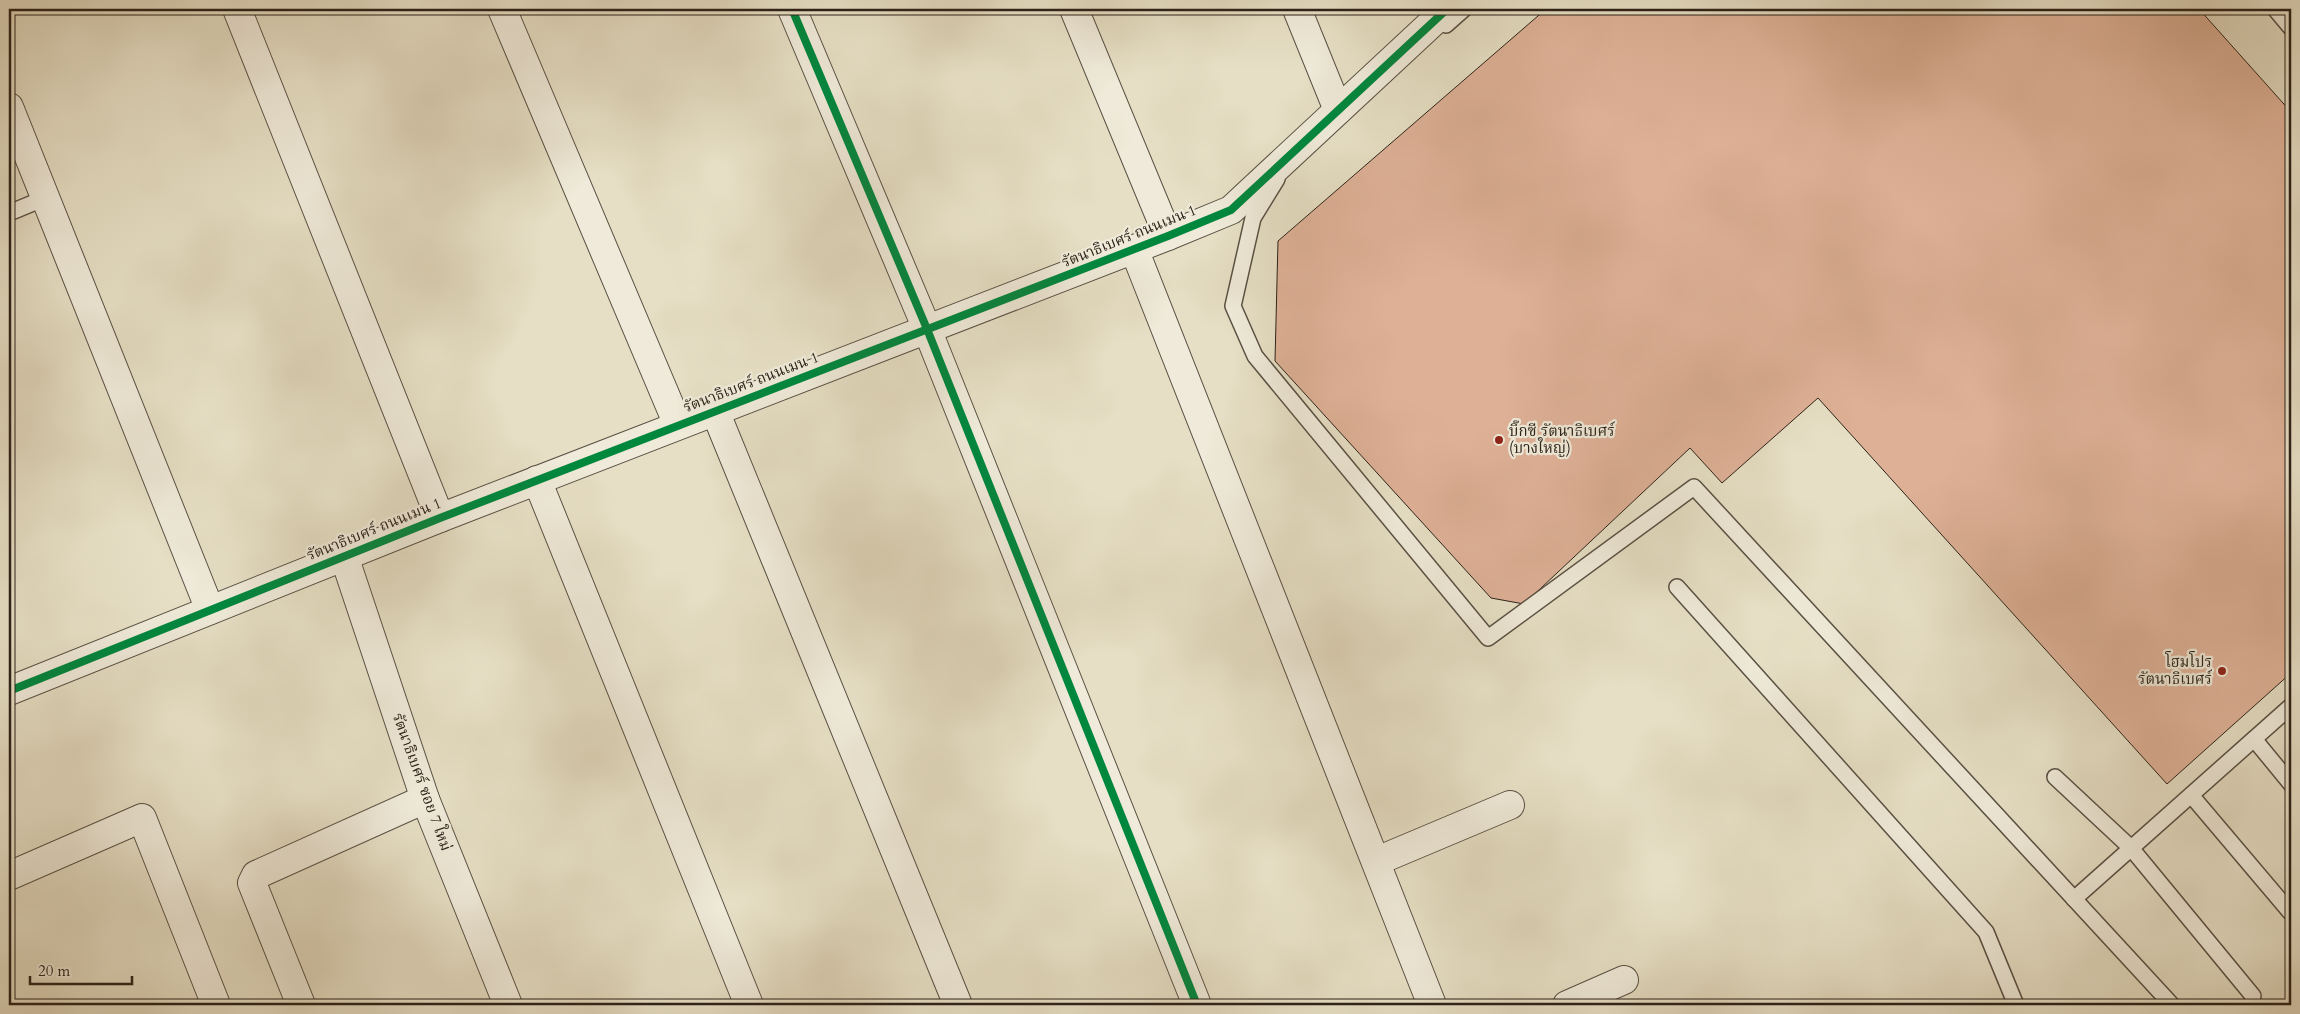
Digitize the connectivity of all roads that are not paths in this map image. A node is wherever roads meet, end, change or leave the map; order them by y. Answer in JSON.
{"nodes":[{"id":1,"x":236,"y":9,"type":"edge"},
{"id":2,"x":502,"y":9,"type":"edge"},
{"id":3,"x":792,"y":9,"type":"edge"},
{"id":4,"x":1074,"y":9,"type":"edge"},
{"id":5,"x":1297,"y":9,"type":"edge"},
{"id":6,"x":1446,"y":9,"type":"edge"},
{"id":7,"x":1464,"y":9,"type":"edge"},
{"id":8,"x":2275,"y":9,"type":"edge"},
{"id":9,"x":2291,"y":28,"type":"edge"},
{"id":10,"x":9,"y":107,"type":"edge"},
{"id":11,"x":1338,"y":110,"type":"junction"},
{"id":12,"x":45,"y":198,"type":"junction"},
{"id":13,"x":9,"y":213,"type":"edge"},
{"id":14,"x":1168,"y":236,"type":"junction"},
{"id":15,"x":1134,"y":249,"type":"junction"},
{"id":16,"x":927,"y":329,"type":"junction"},
{"id":17,"x":715,"y":411,"type":"junction"},
{"id":18,"x":678,"y":425,"type":"junction"},
{"id":19,"x":537,"y":480,"type":"junction"},
{"id":20,"x":440,"y":518,"type":"junction"},
{"id":21,"x":344,"y":556,"type":"junction"},
{"id":22,"x":1677,"y":587,"type":"dead end"},
{"id":23,"x":210,"y":610,"type":"junction"},
{"id":24,"x":11,"y":683,"type":"edge"},
{"id":25,"x":2291,"y":706,"type":"edge"},
{"id":26,"x":2254,"y":739,"type":"junction"},
{"id":27,"x":2055,"y":777,"type":"dead end"},
{"id":28,"x":2291,"y":784,"type":"edge"},
{"id":29,"x":2191,"y":795,"type":"junction"},
{"id":30,"x":425,"y":799,"type":"junction"},
{"id":31,"x":1510,"y":805,"type":"dead end"},
{"id":32,"x":2131,"y":848,"type":"junction"},
{"id":33,"x":1377,"y":861,"type":"junction"},
{"id":34,"x":9,"y":876,"type":"edge"},
{"id":35,"x":2074,"y":898,"type":"junction"},
{"id":36,"x":2290,"y":912,"type":"edge"},
{"id":37,"x":1624,"y":980,"type":"dead end"},
{"id":38,"x":2253,"y":996,"type":"dead end"},
{"id":39,"x":216,"y":1005,"type":"edge"},
{"id":40,"x":301,"y":1005,"type":"edge"},
{"id":41,"x":508,"y":1005,"type":"edge"},
{"id":42,"x":749,"y":1005,"type":"edge"},
{"id":43,"x":958,"y":1005,"type":"edge"},
{"id":44,"x":1197,"y":1005,"type":"edge"},
{"id":45,"x":1432,"y":1005,"type":"edge"},
{"id":46,"x":1566,"y":1005,"type":"edge"},
{"id":47,"x":2016,"y":1005,"type":"edge"},
{"id":48,"x":2172,"y":1005,"type":"edge"}],
"edges":[{"from":1,"to":20,"type":"street"},
{"from":2,"to":18,"type":"street"},
{"from":3,"to":16,"type":"street"},
{"from":4,"to":14,"type":"street"},
{"from":5,"to":11,"type":"street"},
{"from":6,"to":11,"type":"street","name":"รัตนาธิเบศร์ ถนนเมน 1"},
{"from":7,"to":35,"type":"lane"},
{"from":8,"to":9,"type":"lane"},
{"from":10,"to":12,"type":"street"},
{"from":11,"to":14,"type":"street","name":"รัตนาธิเบศร์ ถนนเมน 1"},
{"from":12,"to":13,"type":"lane"},
{"from":12,"to":23,"type":"street"},
{"from":14,"to":15,"type":"street","name":"รัตนาธิเบศร์ ถนนเมน 1"},
{"from":15,"to":16,"type":"street","name":"รัตนาธิเบศร์ ถนนเมน 1"},
{"from":15,"to":33,"type":"street"},
{"from":16,"to":17,"type":"street","name":"รัตนาธิเบศร์ ถนนเมน 1"},
{"from":16,"to":44,"type":"street"},
{"from":17,"to":18,"type":"street","name":"รัตนาธิเบศร์ ถนนเมน 1"},
{"from":17,"to":43,"type":"street"},
{"from":18,"to":19,"type":"street","name":"รัตนาธิเบศร์ ถนนเมน 1"},
{"from":19,"to":20,"type":"street","name":"รัตนาธิเบศร์ ถนนเมน 1"},
{"from":19,"to":42,"type":"street"},
{"from":20,"to":21,"type":"street","name":"รัตนาธิเบศร์ ถนนเมน 1"},
{"from":21,"to":23,"type":"street","name":"รัตนาธิเบศร์ ถนนเมน 1"},
{"from":21,"to":30,"type":"street","name":"รัตนาธิเบศร์ ซอย 7 ใหม่"},
{"from":22,"to":47,"type":"lane"},
{"from":23,"to":24,"type":"street","name":"รัตนาธิเบศร์ ถนนเมน 1"},
{"from":25,"to":26,"type":"lane"},
{"from":26,"to":28,"type":"lane"},
{"from":26,"to":29,"type":"lane"},
{"from":27,"to":32,"type":"lane"},
{"from":29,"to":32,"type":"lane"},
{"from":29,"to":36,"type":"lane"},
{"from":30,"to":40,"type":"street"},
{"from":30,"to":41,"type":"street","name":"รัตนาธิเบศร์ ซอย 7 ใหม่"},
{"from":31,"to":33,"type":"street"},
{"from":32,"to":35,"type":"lane"},
{"from":32,"to":38,"type":"lane"},
{"from":33,"to":45,"type":"street"},
{"from":34,"to":39,"type":"street"},
{"from":35,"to":48,"type":"lane"},
{"from":37,"to":46,"type":"street"}]}
